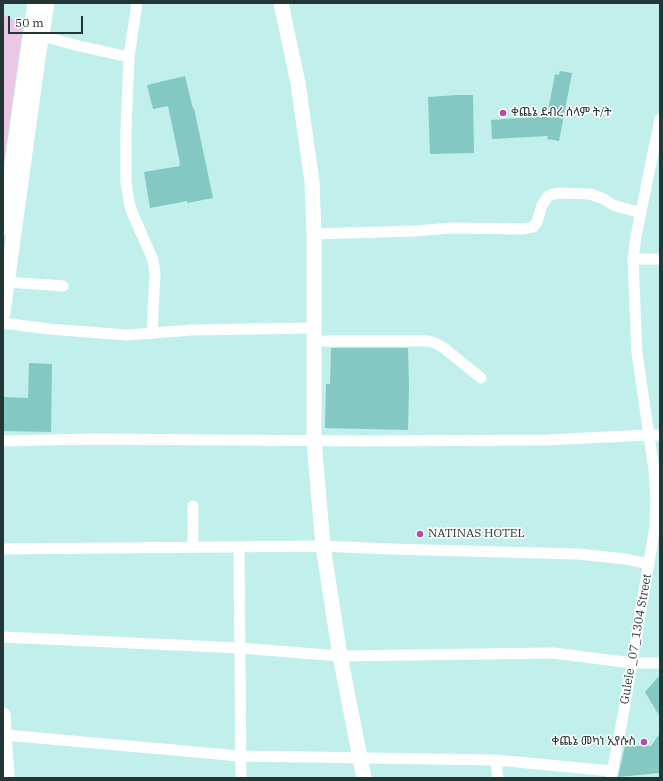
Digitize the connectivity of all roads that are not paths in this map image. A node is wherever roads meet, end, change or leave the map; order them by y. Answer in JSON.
{"nodes":[{"id":1,"x":35,"y":3,"type":"edge"},
{"id":2,"x":47,"y":3,"type":"edge"},
{"id":3,"x":136,"y":3,"type":"edge"},
{"id":4,"x":281,"y":3,"type":"edge"},
{"id":5,"x":42,"y":36,"type":"junction"},
{"id":6,"x":129,"y":57,"type":"junction"},
{"id":7,"x":660,"y":119,"type":"edge"},
{"id":8,"x":641,"y":213,"type":"junction"},
{"id":9,"x":3,"y":228,"type":"edge"},
{"id":10,"x":314,"y":234,"type":"junction"},
{"id":11,"x":634,"y":259,"type":"junction"},
{"id":12,"x":660,"y":259,"type":"edge"},
{"id":13,"x":7,"y":282,"type":"junction"},
{"id":14,"x":64,"y":286,"type":"dead end"},
{"id":15,"x":3,"y":313,"type":"edge"},
{"id":16,"x":3,"y":323,"type":"edge"},
{"id":17,"x":152,"y":333,"type":"junction"},
{"id":18,"x":314,"y":335,"type":"junction"},
{"id":19,"x":481,"y":378,"type":"dead end"},
{"id":20,"x":648,"y":435,"type":"junction"},
{"id":21,"x":660,"y":436,"type":"edge"},
{"id":22,"x":3,"y":441,"type":"edge"},
{"id":23,"x":314,"y":441,"type":"junction"},
{"id":24,"x":194,"y":506,"type":"dead end"},
{"id":25,"x":323,"y":546,"type":"junction"},
{"id":26,"x":193,"y":547,"type":"junction"},
{"id":27,"x":239,"y":547,"type":"junction"},
{"id":28,"x":3,"y":548,"type":"edge"},
{"id":29,"x":649,"y":564,"type":"junction"},
{"id":30,"x":3,"y":637,"type":"edge"},
{"id":31,"x":240,"y":648,"type":"junction"},
{"id":32,"x":340,"y":656,"type":"junction"},
{"id":33,"x":632,"y":663,"type":"junction"},
{"id":34,"x":660,"y":663,"type":"edge"},
{"id":35,"x":3,"y":715,"type":"edge"},
{"id":36,"x":5,"y":735,"type":"junction"},
{"id":37,"x":240,"y":756,"type":"junction"},
{"id":38,"x":360,"y":757,"type":"junction"},
{"id":39,"x":496,"y":760,"type":"junction"},
{"id":40,"x":611,"y":774,"type":"edge"},
{"id":41,"x":7,"y":778,"type":"edge"},
{"id":42,"x":241,"y":778,"type":"edge"},
{"id":43,"x":364,"y":778,"type":"edge"},
{"id":44,"x":498,"y":778,"type":"edge"}],
"edges":[{"from":1,"to":9,"type":"main road"},
{"from":2,"to":5,"type":"main road"},
{"from":3,"to":6,"type":"street"},
{"from":4,"to":10,"type":"main road"},
{"from":5,"to":6,"type":"street"},
{"from":5,"to":13,"type":"main road"},
{"from":6,"to":17,"type":"street"},
{"from":7,"to":8,"type":"street","name":"Gulele _07_1304 Street"},
{"from":8,"to":10,"type":"street"},
{"from":8,"to":11,"type":"street","name":"Gulele _07_1304 Street"},
{"from":10,"to":18,"type":"main road"},
{"from":11,"to":12,"type":"street"},
{"from":11,"to":20,"type":"street","name":"Gulele _07_1304 Street"},
{"from":13,"to":14,"type":"street"},
{"from":13,"to":15,"type":"main road"},
{"from":16,"to":17,"type":"street"},
{"from":17,"to":18,"type":"street"},
{"from":18,"to":19,"type":"street"},
{"from":18,"to":23,"type":"main road"},
{"from":20,"to":21,"type":"street"},
{"from":20,"to":23,"type":"street"},
{"from":20,"to":29,"type":"street","name":"Gulele _07_1304 Street"},
{"from":22,"to":23,"type":"street"},
{"from":23,"to":25,"type":"main road"},
{"from":24,"to":26,"type":"street"},
{"from":25,"to":27,"type":"street"},
{"from":25,"to":29,"type":"street"},
{"from":25,"to":32,"type":"main road"},
{"from":26,"to":27,"type":"street"},
{"from":26,"to":28,"type":"street"},
{"from":27,"to":31,"type":"street"},
{"from":29,"to":33,"type":"street","name":"Gulele _07_1304 Street"},
{"from":30,"to":31,"type":"street"},
{"from":31,"to":32,"type":"street"},
{"from":31,"to":37,"type":"street"},
{"from":32,"to":33,"type":"street"},
{"from":32,"to":38,"type":"main road"},
{"from":33,"to":34,"type":"street"},
{"from":33,"to":40,"type":"street","name":"Gulele _07_1304 Street"},
{"from":35,"to":36,"type":"main road"},
{"from":36,"to":37,"type":"street"},
{"from":36,"to":41,"type":"main road"},
{"from":37,"to":38,"type":"street"},
{"from":37,"to":42,"type":"street"},
{"from":38,"to":39,"type":"street"},
{"from":38,"to":43,"type":"main road"},
{"from":39,"to":40,"type":"street"},
{"from":39,"to":44,"type":"street"}]}
